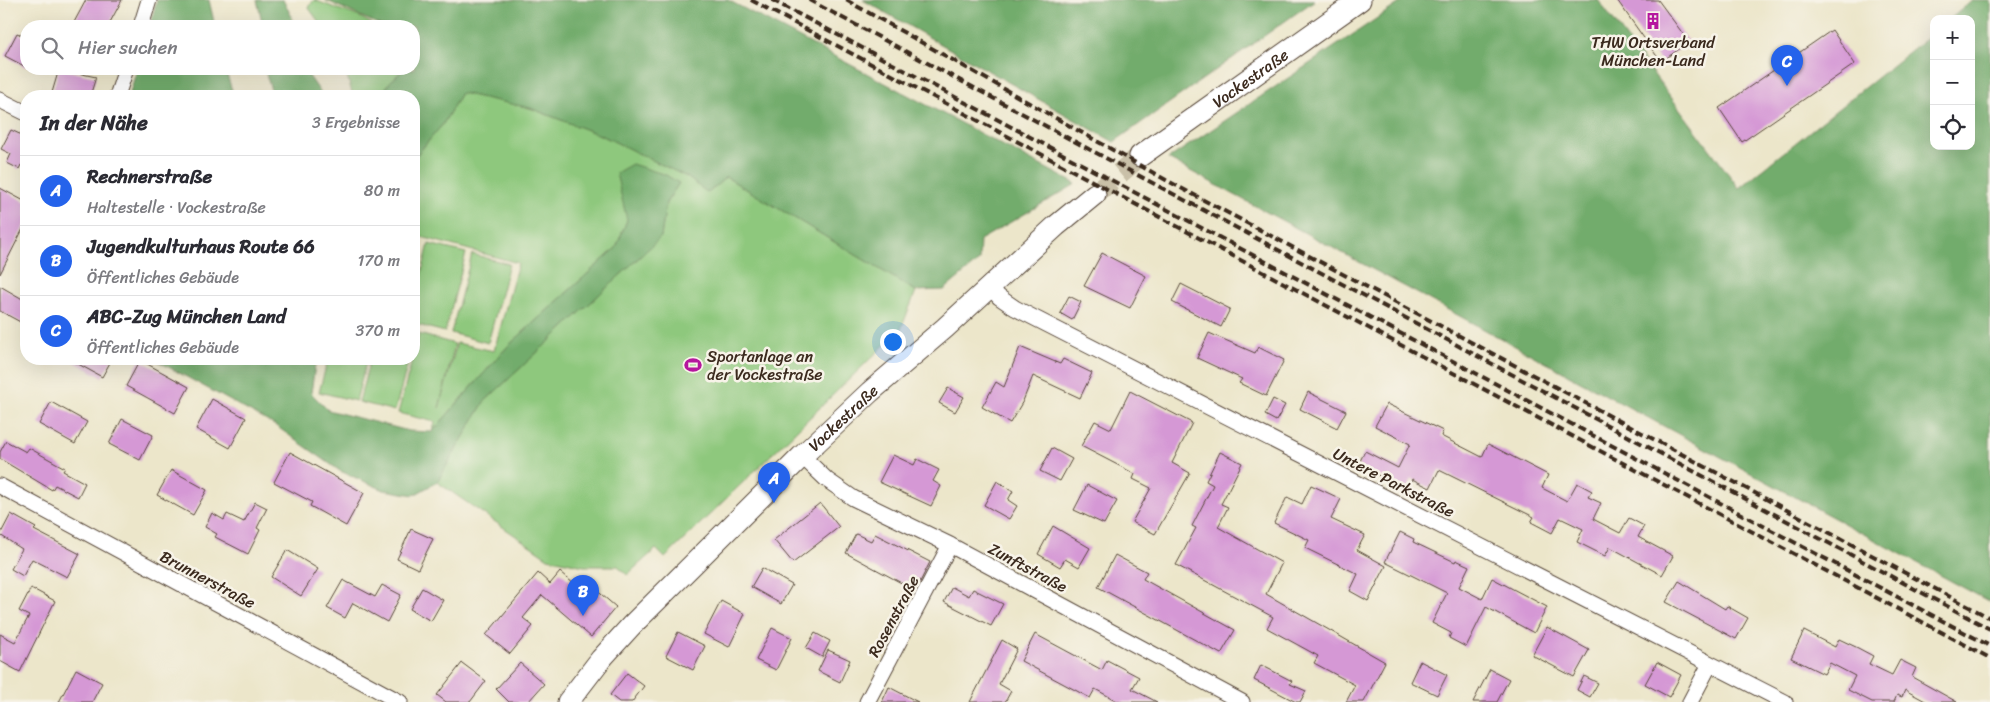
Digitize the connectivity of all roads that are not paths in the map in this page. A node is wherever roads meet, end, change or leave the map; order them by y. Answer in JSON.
{"nodes":[{"id":1,"x":149,"y":0,"type":"edge"},
{"id":2,"x":1360,"y":0,"type":"edge"},
{"id":3,"x":143,"y":20,"type":"edge"},
{"id":4,"x":124,"y":75,"type":"edge"},
{"id":5,"x":119,"y":90,"type":"edge"},
{"id":6,"x":2,"y":104,"type":"edge"},
{"id":7,"x":20,"y":111,"type":"edge"},
{"id":8,"x":1140,"y":156,"type":"tunnel mouth"},
{"id":9,"x":1095,"y":194,"type":"tunnel mouth"},
{"id":10,"x":990,"y":287,"type":"junction"},
{"id":11,"x":802,"y":456,"type":"junction"},
{"id":12,"x":0,"y":486,"type":"edge"},
{"id":13,"x":950,"y":545,"type":"junction"},
{"id":14,"x":1710,"y":664,"type":"junction"},
{"id":15,"x":400,"y":702,"type":"edge"},
{"id":16,"x":568,"y":702,"type":"edge"},
{"id":17,"x":867,"y":702,"type":"edge"},
{"id":18,"x":1242,"y":702,"type":"edge"},
{"id":19,"x":1690,"y":702,"type":"edge"},
{"id":20,"x":1785,"y":702,"type":"edge"}],
"edges":[{"from":1,"to":3,"type":"street"},
{"from":2,"to":8,"type":"main road","name":"Vockestraße"},
{"from":4,"to":5,"type":"street"},
{"from":6,"to":7,"type":"street"},
{"from":9,"to":10,"type":"main road","name":"Vockestraße"},
{"from":10,"to":11,"type":"main road","name":"Vockestraße"},
{"from":10,"to":14,"type":"street","name":"Untere Parkstraße"},
{"from":11,"to":13,"type":"street","name":"Zunftstraße"},
{"from":11,"to":16,"type":"main road","name":"Vockestraße"},
{"from":12,"to":15,"type":"street","name":"Brunnerstraße"},
{"from":13,"to":17,"type":"street","name":"Rosenstraße"},
{"from":13,"to":18,"type":"street","name":"Zunftstraße"},
{"from":14,"to":19,"type":"street"},
{"from":14,"to":20,"type":"street","name":"Untere Parkstraße"}]}
